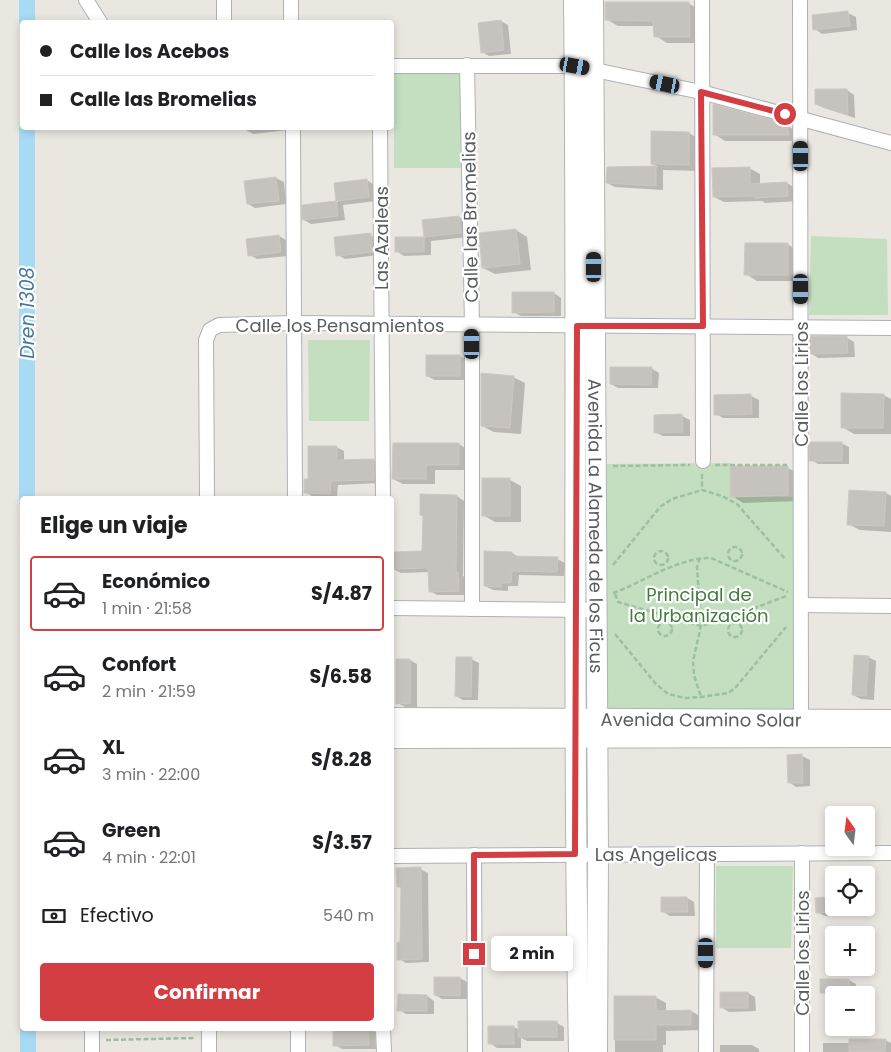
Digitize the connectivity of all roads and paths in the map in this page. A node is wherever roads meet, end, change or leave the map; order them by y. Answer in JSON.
{"nodes":[{"id":1,"x":86,"y":0,"type":"edge"},
{"id":2,"x":224,"y":0,"type":"edge"},
{"id":3,"x":291,"y":0,"type":"edge"},
{"id":4,"x":574,"y":0,"type":"edge"},
{"id":5,"x":593,"y":0,"type":"edge"},
{"id":6,"x":702,"y":0,"type":"edge"},
{"id":7,"x":800,"y":0,"type":"edge"},
{"id":8,"x":99,"y":20,"type":"edge"},
{"id":9,"x":224,"y":20,"type":"edge"},
{"id":10,"x":291,"y":20,"type":"edge"},
{"id":11,"x":467,"y":65,"type":"junction"},
{"id":12,"x":394,"y":66,"type":"edge"},
{"id":13,"x":584,"y":67,"type":"junction"},
{"id":14,"x":701,"y":92,"type":"junction"},
{"id":15,"x":801,"y":118,"type":"junction"},
{"id":16,"x":293,"y":130,"type":"edge"},
{"id":17,"x":380,"y":130,"type":"edge"},
{"id":18,"x":891,"y":143,"type":"edge"},
{"id":19,"x":295,"y":323,"type":"junction"},
{"id":20,"x":381,"y":324,"type":"junction"},
{"id":21,"x":472,"y":325,"type":"junction"},
{"id":22,"x":586,"y":326,"type":"junction"},
{"id":23,"x":703,"y":326,"type":"junction"},
{"id":24,"x":801,"y":327,"type":"junction"},
{"id":25,"x":891,"y":328,"type":"edge"},
{"id":26,"x":703,"y":467,"type":"joint"},
{"id":27,"x":702,"y":490,"type":"junction"},
{"id":28,"x":207,"y":496,"type":"edge"},
{"id":29,"x":295,"y":496,"type":"edge"},
{"id":30,"x":383,"y":496,"type":"edge"},
{"id":31,"x":700,"y":558,"type":"junction"},
{"id":32,"x":732,"y":560,"type":"junction"},
{"id":33,"x":664,"y":564,"type":"junction"},
{"id":34,"x":612,"y":565,"type":"dead end"},
{"id":35,"x":729,"y":566,"type":"junction"},
{"id":36,"x":792,"y":567,"type":"dead end"},
{"id":37,"x":667,"y":570,"type":"junction"},
{"id":38,"x":614,"y":593,"type":"junction"},
{"id":39,"x":601,"y":602,"type":"junction"},
{"id":40,"x":801,"y":606,"type":"junction"},
{"id":41,"x":891,"y":606,"type":"edge"},
{"id":42,"x":394,"y":608,"type":"edge"},
{"id":43,"x":472,"y":609,"type":"junction"},
{"id":44,"x":576,"y":610,"type":"junction"},
{"id":45,"x":731,"y":617,"type":"junction"},
{"id":46,"x":670,"y":618,"type":"junction"},
{"id":47,"x":792,"y":620,"type":"dead end"},
{"id":48,"x":668,"y":623,"type":"junction"},
{"id":49,"x":733,"y":623,"type":"junction"},
{"id":50,"x":701,"y":626,"type":"junction"},
{"id":51,"x":613,"y":632,"type":"dead end"},
{"id":52,"x":701,"y":697,"type":"junction"},
{"id":53,"x":702,"y":703,"type":"dead end"},
{"id":54,"x":394,"y":718,"type":"edge"},
{"id":55,"x":891,"y":720,"type":"edge"},
{"id":56,"x":576,"y":728,"type":"junction"},
{"id":57,"x":597,"y":728,"type":"junction"},
{"id":58,"x":801,"y":728,"type":"junction"},
{"id":59,"x":891,"y":737,"type":"edge"},
{"id":60,"x":394,"y":738,"type":"edge"},
{"id":61,"x":891,"y":853,"type":"edge"},
{"id":62,"x":575,"y":854,"type":"junction"},
{"id":63,"x":598,"y":854,"type":"junction"},
{"id":64,"x":707,"y":854,"type":"junction"},
{"id":65,"x":802,"y":854,"type":"junction"},
{"id":66,"x":474,"y":855,"type":"junction"},
{"id":67,"x":394,"y":856,"type":"edge"},
{"id":68,"x":298,"y":1031,"type":"edge"},
{"id":69,"x":383,"y":1031,"type":"edge"},
{"id":70,"x":209,"y":1033,"type":"edge"},
{"id":71,"x":92,"y":1040,"type":"edge"},
{"id":72,"x":209,"y":1052,"type":"edge"},
{"id":73,"x":298,"y":1052,"type":"edge"},
{"id":74,"x":384,"y":1052,"type":"edge"},
{"id":75,"x":475,"y":1052,"type":"edge"},
{"id":76,"x":579,"y":1052,"type":"edge"},
{"id":77,"x":597,"y":1052,"type":"edge"},
{"id":78,"x":706,"y":1052,"type":"edge"},
{"id":79,"x":802,"y":1052,"type":"edge"}],
"edges":[{"from":1,"to":8,"type":"street"},
{"from":2,"to":9,"type":"street"},
{"from":3,"to":10,"type":"street"},
{"from":4,"to":13,"type":"street","name":"Avenida La Alameda de los Ficus"},
{"from":5,"to":13,"type":"street","name":"Avenida La Alameda de los Ficus"},
{"from":6,"to":14,"type":"street"},
{"from":7,"to":15,"type":"street","name":"Calle los Lirios"},
{"from":11,"to":12,"type":"street"},
{"from":11,"to":13,"type":"street"},
{"from":11,"to":21,"type":"street","name":"Calle las Bromelias"},
{"from":13,"to":14,"type":"street"},
{"from":13,"to":22,"type":"street","name":"Avenida La Alameda de los Ficus"},
{"from":14,"to":15,"type":"street"},
{"from":14,"to":23,"type":"street"},
{"from":15,"to":18,"type":"street"},
{"from":15,"to":24,"type":"street","name":"Calle los Lirios"},
{"from":16,"to":19,"type":"street"},
{"from":17,"to":20,"type":"street","name":"Las Azaleas"},
{"from":19,"to":20,"type":"street","name":"Calle los Pensamientos"},
{"from":19,"to":28,"type":"street","name":"Calle los Pensamientos"},
{"from":19,"to":29,"type":"street"},
{"from":20,"to":21,"type":"street","name":"Calle los Pensamientos"},
{"from":20,"to":30,"type":"street","name":"Las Azaleas"},
{"from":21,"to":22,"type":"street","name":"Calle los Pensamientos"},
{"from":21,"to":43,"type":"street","name":"Calle las Bromelias"},
{"from":22,"to":23,"type":"street","name":"Calle los Pensamientos"},
{"from":22,"to":39,"type":"street","name":"Avenida La Alameda de los Ficus"},
{"from":22,"to":44,"type":"street","name":"Avenida La Alameda de los Ficus"},
{"from":23,"to":24,"type":"street","name":"Calle los Pensamientos"},
{"from":23,"to":26,"type":"street"},
{"from":24,"to":25,"type":"street","name":"Calle los Pensamientos"},
{"from":24,"to":40,"type":"street","name":"Calle los Lirios"},
{"from":26,"to":27,"type":"path"},
{"from":27,"to":34,"type":"path"},
{"from":27,"to":36,"type":"path"},
{"from":31,"to":35,"type":"path"},
{"from":31,"to":37,"type":"path"},
{"from":31,"to":50,"type":"path"},
{"from":32,"to":32,"type":"path"},
{"from":32,"to":35,"type":"path"},
{"from":33,"to":33,"type":"path"},
{"from":33,"to":37,"type":"path"},
{"from":35,"to":45,"type":"path"},
{"from":37,"to":38,"type":"path"},
{"from":38,"to":39,"type":"path"},
{"from":38,"to":46,"type":"path"},
{"from":39,"to":44,"type":"street"},
{"from":39,"to":57,"type":"street","name":"Avenida La Alameda de los Ficus"},
{"from":40,"to":41,"type":"street"},
{"from":40,"to":58,"type":"street","name":"Calle los Lirios"},
{"from":42,"to":43,"type":"street"},
{"from":43,"to":44,"type":"street"},
{"from":44,"to":56,"type":"street","name":"Avenida La Alameda de los Ficus"},
{"from":45,"to":49,"type":"path"},
{"from":45,"to":50,"type":"path"},
{"from":46,"to":48,"type":"path"},
{"from":46,"to":50,"type":"path"},
{"from":47,"to":52,"type":"path"},
{"from":48,"to":48,"type":"path"},
{"from":49,"to":49,"type":"path"},
{"from":50,"to":52,"type":"path"},
{"from":51,"to":52,"type":"path"},
{"from":52,"to":53,"type":"path"},
{"from":54,"to":56,"type":"street","name":"Avenida Camino Solar"},
{"from":55,"to":58,"type":"street","name":"Avenida Camino Solar"},
{"from":56,"to":57,"type":"street","name":"Avenida Camino Solar"},
{"from":56,"to":60,"type":"street","name":"Avenida Camino Solar"},
{"from":56,"to":62,"type":"street","name":"Avenida La Alameda de los Ficus"},
{"from":57,"to":58,"type":"street","name":"Avenida Camino Solar"},
{"from":57,"to":63,"type":"street","name":"Avenida La Alameda de los Ficus"},
{"from":58,"to":59,"type":"street","name":"Avenida Camino Solar"},
{"from":61,"to":65,"type":"street","name":"Las Angelicas"},
{"from":62,"to":63,"type":"street","name":"Las Angelicas"},
{"from":62,"to":66,"type":"street","name":"Las Angelicas"},
{"from":62,"to":76,"type":"street","name":"Avenida La Alameda de los Ficus"},
{"from":63,"to":64,"type":"street","name":"Las Angelicas"},
{"from":63,"to":77,"type":"street","name":"Avenida La Alameda de los Ficus"},
{"from":64,"to":65,"type":"street","name":"Las Angelicas"},
{"from":64,"to":78,"type":"street"},
{"from":65,"to":79,"type":"street","name":"Calle los Lirios"},
{"from":66,"to":67,"type":"street","name":"Las Angelicas"},
{"from":66,"to":75,"type":"street"},
{"from":68,"to":73,"type":"street"},
{"from":69,"to":74,"type":"street"},
{"from":70,"to":71,"type":"path"},
{"from":70,"to":72,"type":"street"}]}
